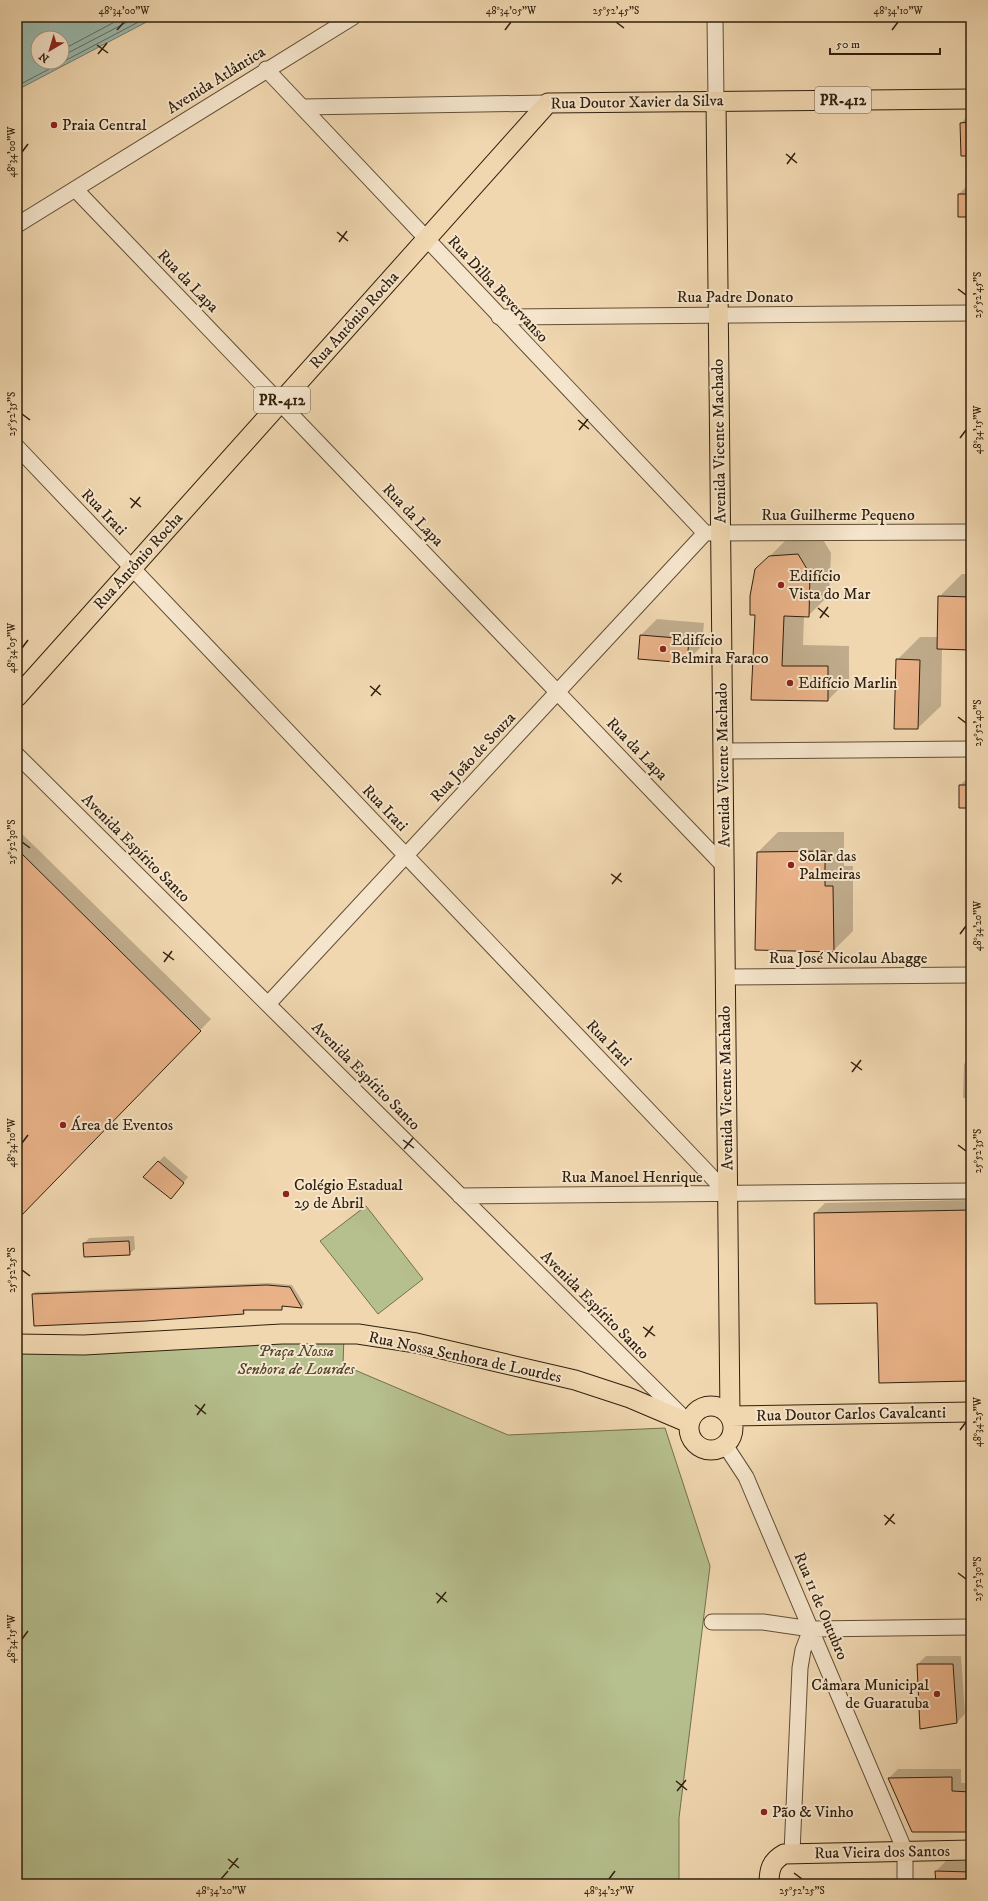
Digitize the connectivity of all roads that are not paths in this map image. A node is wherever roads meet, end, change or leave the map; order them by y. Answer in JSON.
{"nodes":[{"id":1,"x":353,"y":17,"type":"edge"},
{"id":2,"x":715,"y":17,"type":"edge"},
{"id":3,"x":266,"y":69,"type":"junction"},
{"id":4,"x":971,"y":99,"type":"edge"},
{"id":5,"x":716,"y":101,"type":"junction"},
{"id":6,"x":548,"y":103,"type":"junction"},
{"id":7,"x":302,"y":107,"type":"junction"},
{"id":8,"x":75,"y":189,"type":"junction"},
{"id":9,"x":17,"y":225,"type":"edge"},
{"id":10,"x":426,"y":239,"type":"junction"},
{"id":11,"x":971,"y":313,"type":"edge"},
{"id":12,"x":718,"y":315,"type":"junction"},
{"id":13,"x":499,"y":317,"type":"junction"},
{"id":14,"x":280,"y":403,"type":"junction"},
{"id":15,"x":17,"y":447,"type":"edge"},
{"id":16,"x":971,"y":532,"type":"edge"},
{"id":17,"x":713,"y":533,"type":"junction"},
{"id":18,"x":132,"y":568,"type":"junction"},
{"id":19,"x":558,"y":692,"type":"junction"},
{"id":20,"x":17,"y":697,"type":"edge"},
{"id":21,"x":971,"y":749,"type":"edge"},
{"id":22,"x":723,"y":751,"type":"junction"},
{"id":23,"x":17,"y":755,"type":"edge"},
{"id":24,"x":406,"y":856,"type":"junction"},
{"id":25,"x":724,"y":866,"type":"junction"},
{"id":26,"x":971,"y":975,"type":"edge"},
{"id":27,"x":725,"y":976,"type":"junction"},
{"id":28,"x":268,"y":1004,"type":"junction"},
{"id":29,"x":971,"y":1191,"type":"edge"},
{"id":30,"x":728,"y":1194,"type":"junction"},
{"id":31,"x":460,"y":1196,"type":"junction"},
{"id":32,"x":17,"y":1344,"type":"edge"},
{"id":33,"x":971,"y":1412,"type":"edge"},
{"id":34,"x":730,"y":1416,"type":"junction"},
{"id":35,"x":689,"y":1423,"type":"junction"},
{"id":36,"x":725,"y":1445,"type":"junction"},
{"id":37,"x":712,"y":1622,"type":"dead end"},
{"id":38,"x":971,"y":1627,"type":"edge"},
{"id":39,"x":811,"y":1629,"type":"junction"},
{"id":40,"x":971,"y":1850,"type":"edge"},
{"id":41,"x":905,"y":1851,"type":"junction"},
{"id":42,"x":792,"y":1853,"type":"junction"},
{"id":43,"x":769,"y":1884,"type":"edge"},
{"id":44,"x":905,"y":1884,"type":"edge"}],
"edges":[{"from":1,"to":3,"type":"street","name":"Avenida Atlântica"},
{"from":2,"to":5,"type":"street","name":"Avenida Vicente Machado"},
{"from":3,"to":7,"type":"street","name":"Rua Dilba Bevervanso"},
{"from":3,"to":8,"type":"street","name":"Avenida Atlântica"},
{"from":4,"to":5,"type":"main road","name":"Rua Doutor Xavier da Silva","number":"PR-412"},
{"from":5,"to":6,"type":"main road","name":"Rua Doutor Xavier da Silva","number":"PR-412"},
{"from":5,"to":12,"type":"main road","name":"Avenida Vicente Machado"},
{"from":6,"to":7,"type":"street","name":"Rua Doutor Xavier da Silva"},
{"from":6,"to":10,"type":"main road","name":"Rua Antônio Rocha","number":"PR-412"},
{"from":7,"to":10,"type":"street","name":"Rua Dilba Bevervanso"},
{"from":8,"to":9,"type":"street","name":"Avenida Atlântica"},
{"from":8,"to":14,"type":"street","name":"Rua da Lapa"},
{"from":10,"to":13,"type":"street","name":"Rua Dilba Bevervanso"},
{"from":10,"to":14,"type":"main road","name":"Rua Antônio Rocha","number":"PR-412"},
{"from":11,"to":12,"type":"street","name":"Rua Padre Donato"},
{"from":12,"to":13,"type":"street","name":"Rua Padre Donato"},
{"from":12,"to":17,"type":"main road","name":"Avenida Vicente Machado"},
{"from":13,"to":17,"type":"street","name":"Rua Dilba Bevervanso"},
{"from":14,"to":18,"type":"main road","name":"Rua Antônio Rocha","number":"PR-412"},
{"from":14,"to":19,"type":"street","name":"Rua da Lapa"},
{"from":15,"to":18,"type":"street","name":"Rua Irati"},
{"from":16,"to":17,"type":"street","name":"Rua Guilherme Pequeno"},
{"from":17,"to":19,"type":"street","name":"Rua João de Souza"},
{"from":17,"to":22,"type":"main road","name":"Avenida Vicente Machado"},
{"from":18,"to":20,"type":"main road","name":"Rua Antônio Rocha","number":"PR-412"},
{"from":18,"to":24,"type":"street","name":"Rua Irati"},
{"from":19,"to":24,"type":"street","name":"Rua João de Souza"},
{"from":19,"to":25,"type":"street","name":"Rua da Lapa"},
{"from":21,"to":22,"type":"street"},
{"from":22,"to":25,"type":"main road","name":"Avenida Vicente Machado"},
{"from":23,"to":28,"type":"street","name":"Avenida Espírito Santo"},
{"from":24,"to":28,"type":"street","name":"Rua João de Souza"},
{"from":24,"to":30,"type":"street","name":"Rua Irati"},
{"from":25,"to":27,"type":"main road","name":"Avenida Vicente Machado"},
{"from":26,"to":27,"type":"street","name":"Rua José Nicolau Abagge"},
{"from":27,"to":30,"type":"main road","name":"Avenida Vicente Machado"},
{"from":28,"to":31,"type":"street","name":"Avenida Espírito Santo"},
{"from":29,"to":30,"type":"street","name":"Rua Manoel Henrique"},
{"from":30,"to":31,"type":"street","name":"Rua Manoel Henrique"},
{"from":30,"to":34,"type":"main road","name":"Avenida Vicente Machado"},
{"from":31,"to":35,"type":"street","name":"Avenida Espírito Santo"},
{"from":32,"to":35,"type":"main road","name":"Rua Nossa Senhora de Lourdes"},
{"from":33,"to":34,"type":"main road","name":"Rua Doutor Carlos Cavalcanti"},
{"from":34,"to":35,"type":"main road"},
{"from":34,"to":36,"type":"main road"},
{"from":35,"to":36,"type":"main road"},
{"from":36,"to":39,"type":"street","name":"Rua 11 de Outubro"},
{"from":37,"to":39,"type":"street"},
{"from":38,"to":39,"type":"street"},
{"from":39,"to":41,"type":"street","name":"Rua 11 de Outubro"},
{"from":39,"to":42,"type":"street"},
{"from":40,"to":41,"type":"main road","name":"Rua Vieira dos Santos"},
{"from":41,"to":42,"type":"main road","name":"Rua Vieira dos Santos"},
{"from":41,"to":44,"type":"street"},
{"from":42,"to":43,"type":"main road"}]}
